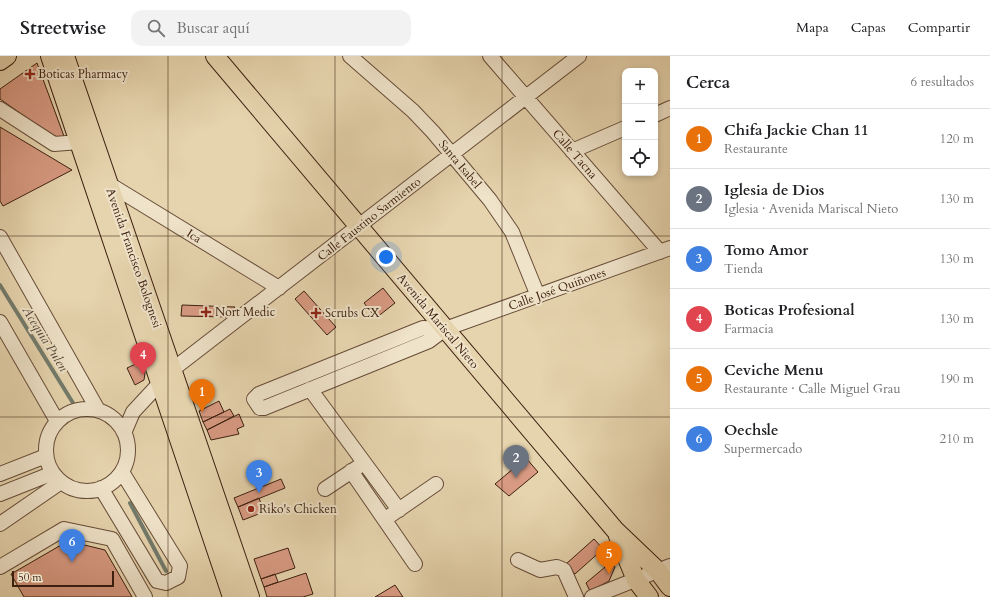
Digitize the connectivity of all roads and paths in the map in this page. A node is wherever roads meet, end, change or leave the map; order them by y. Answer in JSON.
{"nodes":[{"id":1,"x":7,"y":56,"type":"edge"},
{"id":2,"x":50,"y":56,"type":"edge"},
{"id":3,"x":65,"y":56,"type":"edge"},
{"id":4,"x":215,"y":56,"type":"edge"},
{"id":5,"x":350,"y":56,"type":"edge"},
{"id":6,"x":490,"y":56,"type":"edge"},
{"id":7,"x":579,"y":56,"type":"edge"},
{"id":8,"x":0,"y":61,"type":"edge"},
{"id":9,"x":526,"y":97,"type":"junction"},
{"id":10,"x":670,"y":108,"type":"edge"},
{"id":11,"x":0,"y":109,"type":"edge"},
{"id":12,"x":658,"y":114,"type":"edge"},
{"id":13,"x":622,"y":129,"type":"edge"},
{"id":14,"x":79,"y":142,"type":"junction"},
{"id":15,"x":572,"y":151,"type":"junction"},
{"id":16,"x":452,"y":154,"type":"junction"},
{"id":17,"x":109,"y":184,"type":"junction"},
{"id":18,"x":359,"y":226,"type":"junction"},
{"id":19,"x":0,"y":237,"type":"edge"},
{"id":20,"x":665,"y":250,"type":"edge"},
{"id":21,"x":278,"y":288,"type":"junction"},
{"id":22,"x":538,"y":296,"type":"junction"},
{"id":23,"x":0,"y":322,"type":"edge"},
{"id":24,"x":445,"y":329,"type":"junction"},
{"id":25,"x":166,"y":376,"type":"junction"},
{"id":26,"x":310,"y":389,"type":"junction"},
{"id":27,"x":98,"y":410,"type":"junction"},
{"id":28,"x":113,"y":418,"type":"junction"},
{"id":29,"x":57,"y":421,"type":"junction"},
{"id":30,"x":124,"y":433,"type":"junction"},
{"id":31,"x":46,"y":456,"type":"junction"},
{"id":32,"x":364,"y":462,"type":"junction"},
{"id":33,"x":351,"y":471,"type":"junction"},
{"id":34,"x":122,"y":472,"type":"junction"},
{"id":35,"x":0,"y":474,"type":"edge"},
{"id":36,"x":57,"y":477,"type":"junction"},
{"id":37,"x":436,"y":484,"type":"dead end"},
{"id":38,"x":101,"y":488,"type":"junction"},
{"id":39,"x":325,"y":489,"type":"dead end"},
{"id":40,"x":0,"y":494,"type":"edge"},
{"id":41,"x":399,"y":510,"type":"junction"},
{"id":42,"x":384,"y":519,"type":"junction"},
{"id":43,"x":0,"y":524,"type":"edge"},
{"id":44,"x":615,"y":530,"type":"junction"},
{"id":45,"x":518,"y":560,"type":"dead end"},
{"id":46,"x":415,"y":564,"type":"dead end"},
{"id":47,"x":0,"y":567,"type":"edge"},
{"id":48,"x":664,"y":568,"type":"edge"},
{"id":49,"x":636,"y":580,"type":"junction"},
{"id":50,"x":670,"y":587,"type":"edge"},
{"id":51,"x":145,"y":597,"type":"edge"},
{"id":52,"x":232,"y":597,"type":"edge"},
{"id":53,"x":250,"y":597,"type":"edge"},
{"id":54,"x":576,"y":597,"type":"edge"},
{"id":55,"x":592,"y":597,"type":"edge"},
{"id":56,"x":649,"y":597,"type":"edge"}],
"edges":[{"from":1,"to":8,"type":"main road"},
{"from":2,"to":14,"type":"main road","name":"Avenida Francisco Bolognesi"},
{"from":3,"to":17,"type":"main road","name":"Avenida Francisco Bolognesi"},
{"from":4,"to":18,"type":"main road","name":"Avenida Mariscal Nieto"},
{"from":5,"to":16,"type":"street","name":"Santa Isabel"},
{"from":6,"to":9,"type":"street","name":"Calle Tacna"},
{"from":7,"to":9,"type":"street","name":"Calle Faustino Sarmiento"},
{"from":9,"to":15,"type":"street","name":"Calle Tacna"},
{"from":9,"to":16,"type":"street","name":"Calle Faustino Sarmiento"},
{"from":10,"to":12,"type":"street"},
{"from":11,"to":14,"type":"street"},
{"from":13,"to":15,"type":"street"},
{"from":14,"to":25,"type":"main road","name":"Avenida Francisco Bolognesi"},
{"from":15,"to":20,"type":"street","name":"Calle Tacna"},
{"from":16,"to":18,"type":"street","name":"Calle Faustino Sarmiento"},
{"from":16,"to":22,"type":"street","name":"Santa Isabel"},
{"from":17,"to":21,"type":"street","name":"Ica"},
{"from":17,"to":25,"type":"main road","name":"Avenida Francisco Bolognesi"},
{"from":18,"to":21,"type":"street","name":"Calle Faustino Sarmiento"},
{"from":18,"to":24,"type":"main road","name":"Avenida Mariscal Nieto"},
{"from":19,"to":27,"type":"street"},
{"from":20,"to":22,"type":"street","name":"Calle José Quiñones"},
{"from":21,"to":25,"type":"street","name":"Calle Faustino Sarmiento"},
{"from":22,"to":24,"type":"street","name":"Calle José Quiñones"},
{"from":23,"to":29,"type":"street"},
{"from":24,"to":26,"type":"street"},
{"from":24,"to":26,"type":"street"},
{"from":24,"to":44,"type":"main road","name":"Avenida Mariscal Nieto"},
{"from":25,"to":28,"type":"street","name":"Calle Faustino Sarmiento"},
{"from":25,"to":30,"type":"street","name":"Calle Faustino Sarmiento"},
{"from":25,"to":52,"type":"main road","name":"Avenida Francisco Bolognesi"},
{"from":25,"to":53,"type":"main road","name":"Avenida Francisco Bolognesi"},
{"from":26,"to":32,"type":"street"},
{"from":27,"to":28,"type":"street"},
{"from":27,"to":29,"type":"street"},
{"from":28,"to":30,"type":"street"},
{"from":29,"to":31,"type":"street"},
{"from":30,"to":34,"type":"street"},
{"from":31,"to":35,"type":"street"},
{"from":31,"to":36,"type":"street"},
{"from":32,"to":33,"type":"street"},
{"from":32,"to":41,"type":"street"},
{"from":33,"to":39,"type":"street"},
{"from":33,"to":42,"type":"street"},
{"from":34,"to":38,"type":"street"},
{"from":34,"to":38,"type":"street"},
{"from":36,"to":38,"type":"street"},
{"from":36,"to":40,"type":"street"},
{"from":36,"to":43,"type":"street"},
{"from":37,"to":41,"type":"street"},
{"from":41,"to":42,"type":"street"},
{"from":42,"to":46,"type":"street"},
{"from":44,"to":48,"type":"main road","name":"Avenida Mariscal Nieto"},
{"from":44,"to":49,"type":"main road","name":"Avenida Mariscal Nieto"},
{"from":45,"to":54,"type":"street"},
{"from":47,"to":51,"type":"street"},
{"from":48,"to":49,"type":"street"},
{"from":48,"to":50,"type":"main road","name":"Avenida Mariscal Nieto"},
{"from":49,"to":55,"type":"street"},
{"from":49,"to":56,"type":"main road","name":"Avenida Mariscal Nieto"}]}
